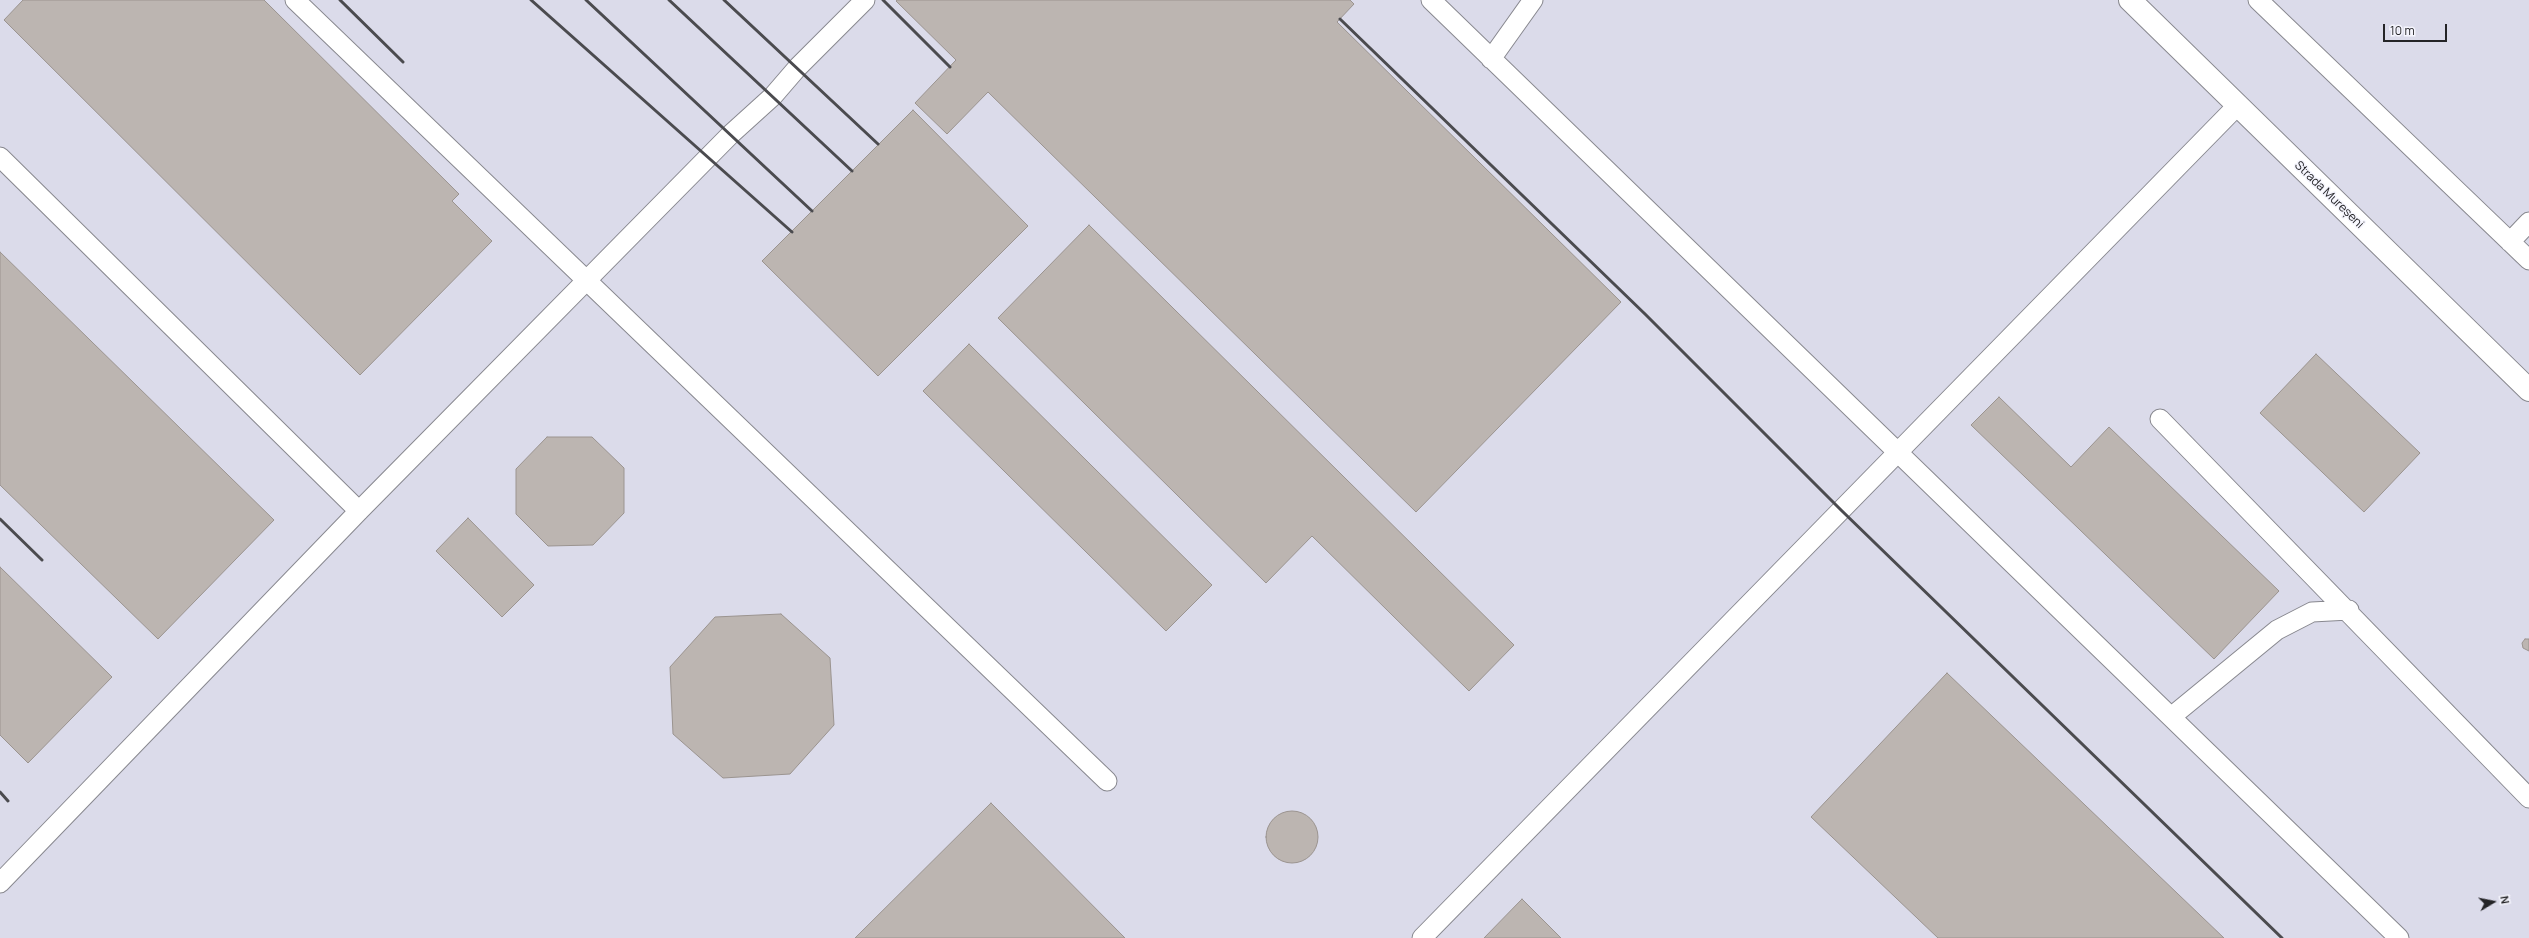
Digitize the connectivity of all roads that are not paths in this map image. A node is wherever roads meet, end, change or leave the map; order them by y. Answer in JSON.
{"nodes":[{"id":1,"x":295,"y":0,"type":"edge"},
{"id":2,"x":864,"y":0,"type":"edge"},
{"id":3,"x":1431,"y":0,"type":"edge"},
{"id":4,"x":1533,"y":0,"type":"edge"},
{"id":5,"x":2130,"y":0,"type":"edge"},
{"id":6,"x":2258,"y":0,"type":"edge"},
{"id":7,"x":1491,"y":59,"type":"junction"},
{"id":8,"x":2237,"y":106,"type":"junction"},
{"id":9,"x":0,"y":157,"type":"edge"},
{"id":10,"x":2529,"y":222,"type":"edge"},
{"id":11,"x":2510,"y":242,"type":"junction"},
{"id":12,"x":2529,"y":260,"type":"edge"},
{"id":13,"x":586,"y":282,"type":"junction"},
{"id":14,"x":2529,"y":390,"type":"edge"},
{"id":15,"x":2160,"y":419,"type":"dead end"},
{"id":16,"x":1897,"y":453,"type":"junction"},
{"id":17,"x":360,"y":511,"type":"junction"},
{"id":18,"x":2349,"y":610,"type":"junction"},
{"id":19,"x":2171,"y":718,"type":"junction"},
{"id":20,"x":1107,"y":780,"type":"dead end"},
{"id":21,"x":2529,"y":798,"type":"edge"},
{"id":22,"x":0,"y":883,"type":"edge"},
{"id":23,"x":1422,"y":938,"type":"edge"},
{"id":24,"x":2399,"y":938,"type":"edge"}],
"edges":[{"from":1,"to":13,"type":"lane"},
{"from":2,"to":13,"type":"lane"},
{"from":3,"to":7,"type":"lane"},
{"from":4,"to":7,"type":"lane"},
{"from":5,"to":8,"type":"street","name":"Strada Mureșeni"},
{"from":6,"to":11,"type":"lane"},
{"from":7,"to":16,"type":"lane"},
{"from":8,"to":14,"type":"street","name":"Strada Mureșeni"},
{"from":8,"to":16,"type":"lane"},
{"from":9,"to":17,"type":"lane"},
{"from":10,"to":11,"type":"lane"},
{"from":11,"to":12,"type":"lane"},
{"from":13,"to":17,"type":"lane"},
{"from":13,"to":20,"type":"lane"},
{"from":15,"to":18,"type":"lane"},
{"from":16,"to":19,"type":"lane"},
{"from":16,"to":23,"type":"lane"},
{"from":17,"to":22,"type":"lane"},
{"from":18,"to":19,"type":"lane"},
{"from":18,"to":21,"type":"lane"},
{"from":19,"to":24,"type":"lane"}]}
